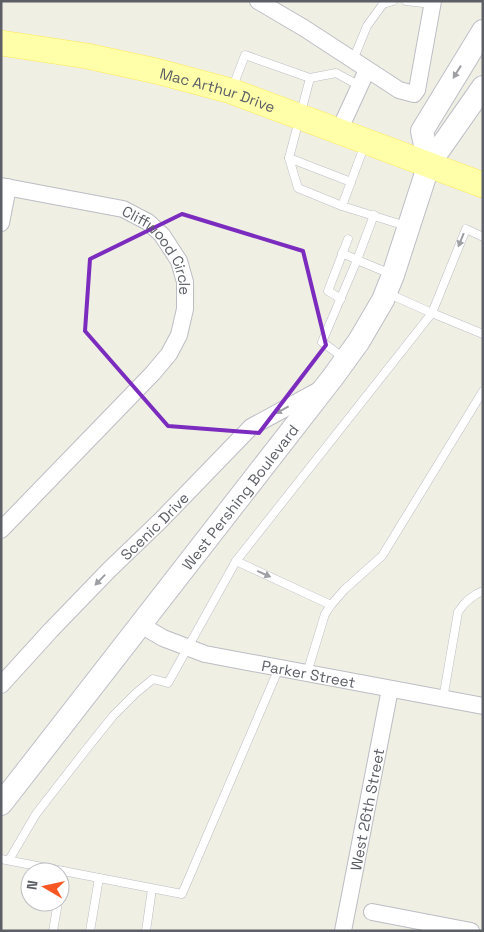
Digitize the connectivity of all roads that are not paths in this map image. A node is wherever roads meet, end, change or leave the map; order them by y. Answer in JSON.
{"nodes":[{"id":1,"x":258,"y":1,"type":"edge"},
{"id":2,"x":374,"y":1,"type":"edge"},
{"id":3,"x":392,"y":1,"type":"edge"},
{"id":4,"x":406,"y":1,"type":"edge"},
{"id":5,"x":433,"y":3,"type":"edge"},
{"id":6,"x":383,"y":4,"type":"junction"},
{"id":7,"x":279,"y":7,"type":"edge"},
{"id":8,"x":483,"y":31,"type":"edge"},
{"id":9,"x":1,"y":43,"type":"edge"},
{"id":10,"x":353,"y":60,"type":"junction"},
{"id":11,"x":367,"y":70,"type":"junction"},
{"id":12,"x":310,"y":78,"type":"junction"},
{"id":13,"x":360,"y":86,"type":"junction"},
{"id":14,"x":483,"y":87,"type":"edge"},
{"id":15,"x":231,"y":91,"type":"junction"},
{"id":16,"x":299,"y":116,"type":"junction"},
{"id":17,"x":340,"y":131,"type":"junction"},
{"id":18,"x":366,"y":140,"type":"junction"},
{"id":19,"x":289,"y":158,"type":"junction"},
{"id":20,"x":429,"y":164,"type":"junction"},
{"id":21,"x":351,"y":182,"type":"junction"},
{"id":22,"x":483,"y":185,"type":"edge"},
{"id":23,"x":4,"y":187,"type":"edge"},
{"id":24,"x":342,"y":206,"type":"junction"},
{"id":25,"x":374,"y":215,"type":"junction"},
{"id":26,"x":1,"y":223,"type":"edge"},
{"id":27,"x":408,"y":227,"type":"junction"},
{"id":28,"x":483,"y":237,"type":"edge"},
{"id":29,"x":348,"y":239,"type":"dead end"},
{"id":30,"x":342,"y":253,"type":"junction"},
{"id":31,"x":357,"y":260,"type":"junction"},
{"id":32,"x":389,"y":284,"type":"junction"},
{"id":33,"x":341,"y":299,"type":"junction"},
{"id":34,"x":432,"y":313,"type":"junction"},
{"id":35,"x":483,"y":334,"type":"edge"},
{"id":36,"x":346,"y":359,"type":"junction"},
{"id":37,"x":325,"y":387,"type":"junction"},
{"id":38,"x":483,"y":391,"type":"edge"},
{"id":39,"x":1,"y":530,"type":"edge"},
{"id":40,"x":236,"y":562,"type":"junction"},
{"id":41,"x":483,"y":591,"type":"edge"},
{"id":42,"x":331,"y":604,"type":"junction"},
{"id":43,"x":141,"y":625,"type":"junction"},
{"id":44,"x":187,"y":647,"type":"junction"},
{"id":45,"x":280,"y":668,"type":"junction"},
{"id":46,"x":307,"y":673,"type":"junction"},
{"id":47,"x":1,"y":685,"type":"edge"},
{"id":48,"x":390,"y":689,"type":"junction"},
{"id":49,"x":443,"y":699,"type":"junction"},
{"id":50,"x":483,"y":706,"type":"edge"},
{"id":51,"x":1,"y":804,"type":"edge"},
{"id":52,"x":5,"y":859,"type":"edge"},
{"id":53,"x":20,"y":862,"type":"edge"},
{"id":54,"x":70,"y":872,"type":"edge"},
{"id":55,"x":99,"y":878,"type":"junction"},
{"id":56,"x":152,"y":889,"type":"junction"},
{"id":57,"x":56,"y":912,"type":"edge"},
{"id":58,"x":372,"y":912,"type":"dead end"},
{"id":59,"x":53,"y":931,"type":"edge"},
{"id":60,"x":90,"y":931,"type":"edge"},
{"id":61,"x":146,"y":931,"type":"edge"},
{"id":62,"x":343,"y":931,"type":"edge"},
{"id":63,"x":471,"y":931,"type":"edge"}],
"edges":[{"from":1,"to":7,"type":"street"},
{"from":2,"to":6,"type":"lane"},
{"from":3,"to":6,"type":"lane"},
{"from":4,"to":5,"type":"lane"},
{"from":5,"to":11,"type":"street"},
{"from":6,"to":10,"type":"lane"},
{"from":7,"to":10,"type":"street"},
{"from":8,"to":20,"type":"street","one_way":true},
{"from":9,"to":15,"type":"main road","name":"Mac Arthur Drive"},
{"from":10,"to":11,"type":"street"},
{"from":11,"to":13,"type":"street"},
{"from":12,"to":13,"type":"lane"},
{"from":12,"to":15,"type":"lane"},
{"from":12,"to":16,"type":"lane"},
{"from":13,"to":17,"type":"street"},
{"from":14,"to":20,"type":"street","name":"West Pershing Boulevard"},
{"from":15,"to":16,"type":"main road","name":"Mac Arthur Drive"},
{"from":16,"to":17,"type":"main road","name":"Mac Arthur Drive"},
{"from":16,"to":19,"type":"lane"},
{"from":17,"to":18,"type":"main road","name":"Mac Arthur Drive"},
{"from":18,"to":20,"type":"main road","name":"Mac Arthur Drive"},
{"from":18,"to":21,"type":"lane"},
{"from":19,"to":21,"type":"lane"},
{"from":19,"to":24,"type":"lane"},
{"from":20,"to":22,"type":"main road","name":"Mac Arthur Drive"},
{"from":20,"to":27,"type":"street","name":"West Pershing Boulevard"},
{"from":21,"to":24,"type":"lane"},
{"from":23,"to":26,"type":"street"},
{"from":23,"to":39,"type":"street","name":"Cliffwood Circle"},
{"from":24,"to":25,"type":"lane"},
{"from":25,"to":27,"type":"lane"},
{"from":25,"to":31,"type":"lane"},
{"from":27,"to":32,"type":"street","name":"West Pershing Boulevard"},
{"from":28,"to":34,"type":"lane","one_way":true},
{"from":29,"to":30,"type":"lane"},
{"from":30,"to":31,"type":"lane"},
{"from":30,"to":33,"type":"lane"},
{"from":31,"to":32,"type":"lane"},
{"from":31,"to":33,"type":"lane"},
{"from":32,"to":34,"type":"lane"},
{"from":32,"to":36,"type":"street","name":"West Pershing Boulevard"},
{"from":33,"to":36,"type":"lane"},
{"from":34,"to":35,"type":"lane"},
{"from":34,"to":40,"type":"lane"},
{"from":36,"to":37,"type":"street","name":"West Pershing Boulevard"},
{"from":37,"to":43,"type":"street","name":"West Pershing Boulevard"},
{"from":37,"to":47,"type":"street","name":"Scenic Drive","one_way":true},
{"from":38,"to":42,"type":"lane"},
{"from":40,"to":42,"type":"lane","one_way":true},
{"from":40,"to":44,"type":"lane"},
{"from":41,"to":49,"type":"lane"},
{"from":42,"to":46,"type":"lane"},
{"from":43,"to":44,"type":"street","name":"Parker Street"},
{"from":43,"to":51,"type":"street","name":"West Pershing Boulevard"},
{"from":44,"to":45,"type":"street","name":"Parker Street"},
{"from":44,"to":52,"type":"lane"},
{"from":45,"to":46,"type":"street","name":"Parker Street"},
{"from":45,"to":56,"type":"lane"},
{"from":46,"to":48,"type":"street","name":"Parker Street"},
{"from":48,"to":49,"type":"street","name":"Parker Street"},
{"from":48,"to":62,"type":"street","name":"West 26th Street"},
{"from":49,"to":50,"type":"street","name":"Parker Street"},
{"from":52,"to":53,"type":"lane"},
{"from":54,"to":55,"type":"lane"},
{"from":55,"to":56,"type":"lane"},
{"from":55,"to":60,"type":"lane"},
{"from":56,"to":61,"type":"lane"},
{"from":57,"to":59,"type":"lane"},
{"from":58,"to":63,"type":"street"}]}
